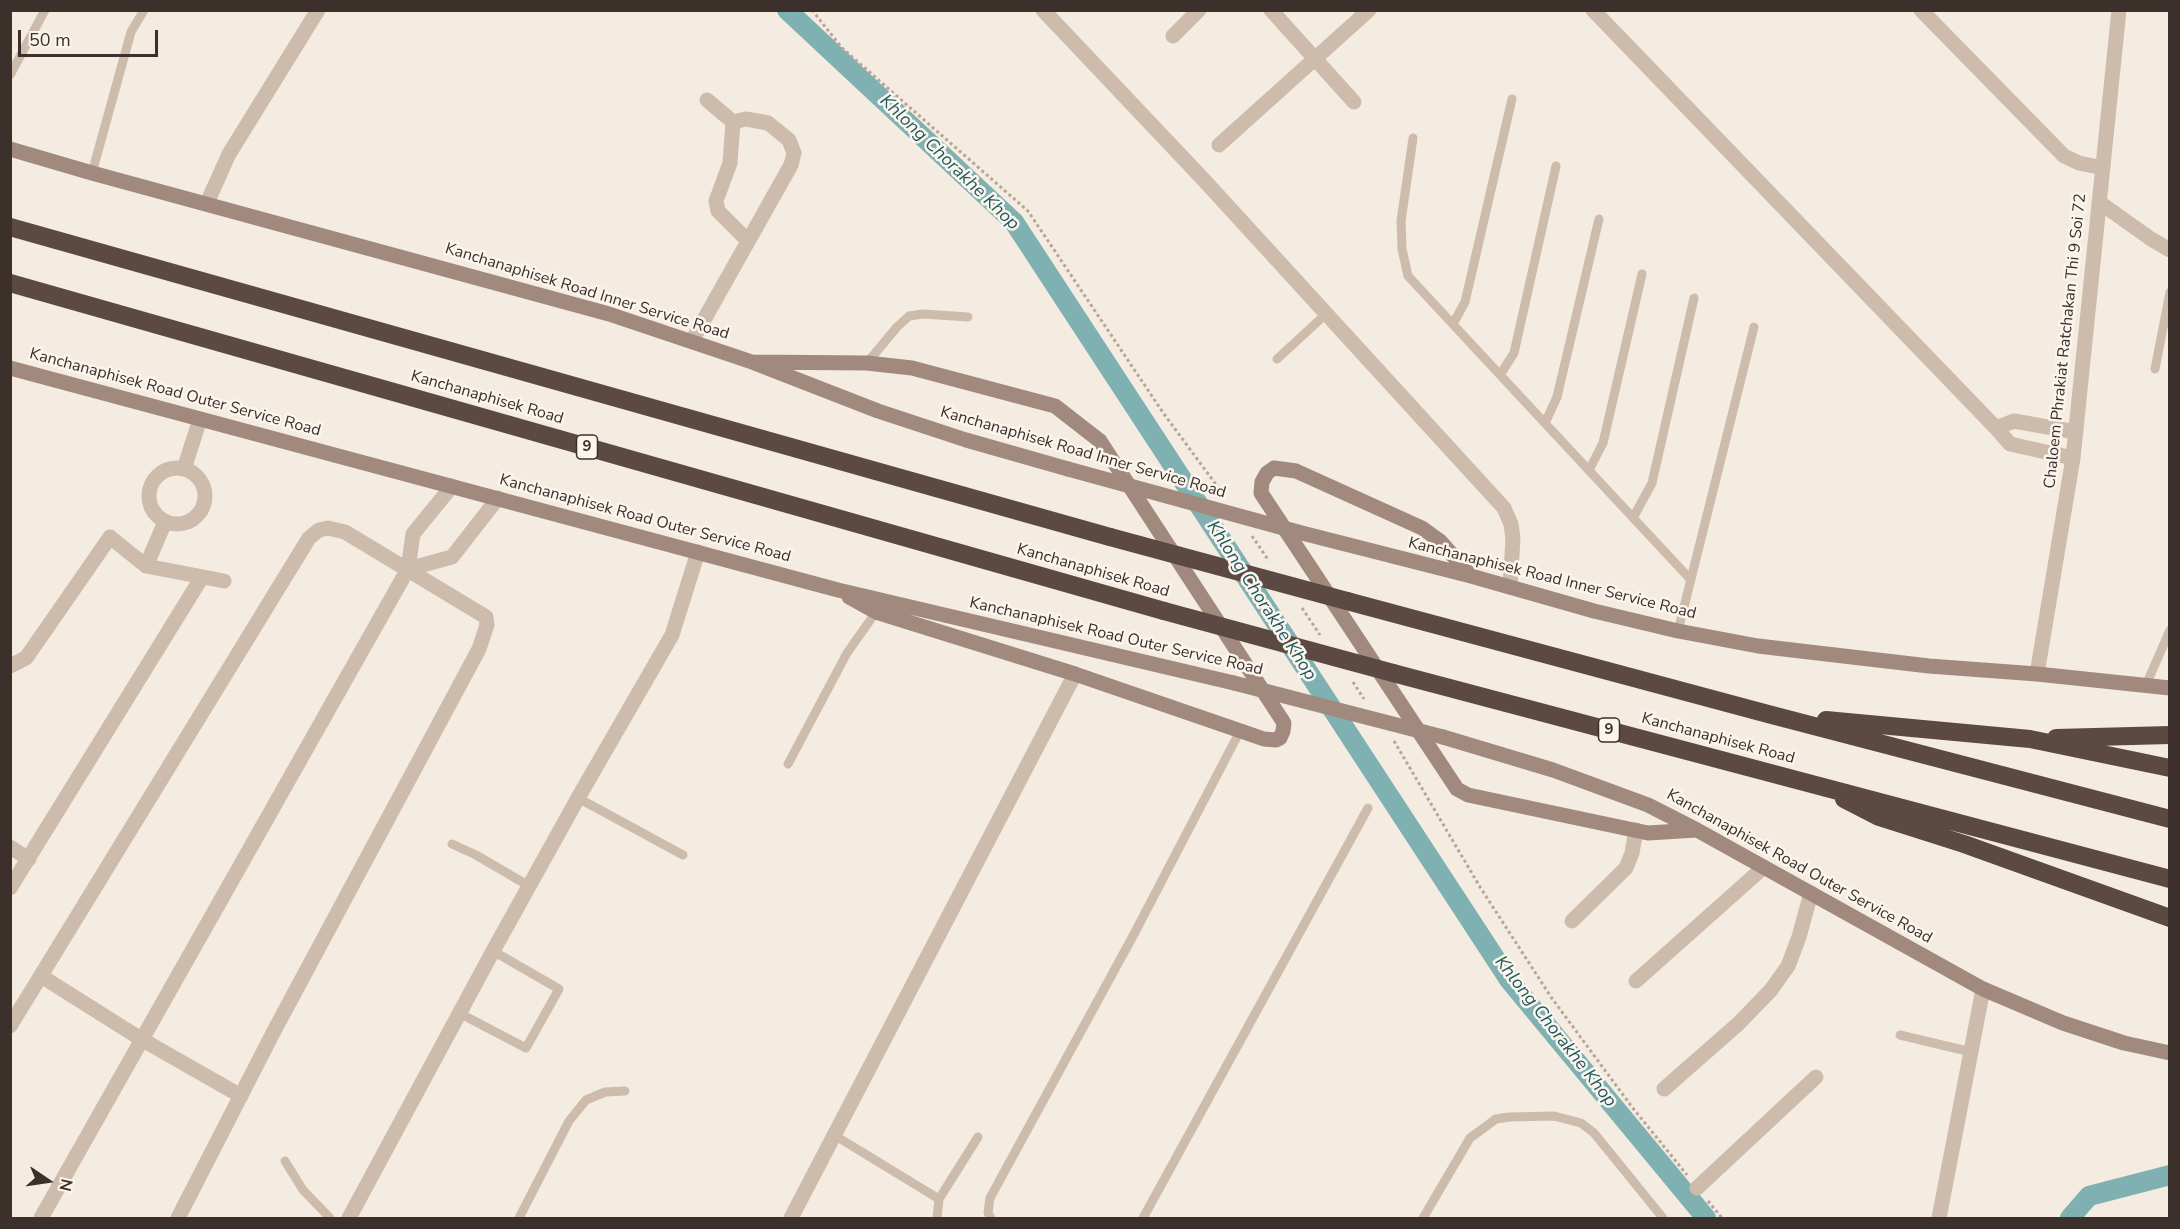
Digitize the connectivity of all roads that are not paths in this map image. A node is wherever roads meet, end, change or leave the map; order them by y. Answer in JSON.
{"nodes":[{"id":1,"x":45,"y":10,"type":"edge"},
{"id":2,"x":144,"y":10,"type":"edge"},
{"id":3,"x":318,"y":10,"type":"edge"},
{"id":4,"x":1043,"y":10,"type":"edge"},
{"id":5,"x":1199,"y":10,"type":"edge"},
{"id":6,"x":1271,"y":10,"type":"edge"},
{"id":7,"x":1369,"y":10,"type":"edge"},
{"id":8,"x":1593,"y":10,"type":"edge"},
{"id":9,"x":1921,"y":10,"type":"edge"},
{"id":10,"x":2119,"y":10,"type":"edge"},
{"id":11,"x":1173,"y":36,"type":"dead end"},
{"id":12,"x":1316,"y":58,"type":"junction"},
{"id":13,"x":10,"y":75,"type":"edge"},
{"id":14,"x":1512,"y":99,"type":"dead end"},
{"id":15,"x":707,"y":100,"type":"dead end"},
{"id":16,"x":1354,"y":102,"type":"dead end"},
{"id":17,"x":733,"y":122,"type":"junction"},
{"id":18,"x":1413,"y":138,"type":"dead end"},
{"id":19,"x":1219,"y":145,"type":"dead end"},
{"id":20,"x":10,"y":148,"type":"edge"},
{"id":21,"x":1556,"y":166,"type":"dead end"},
{"id":22,"x":2103,"y":168,"type":"junction"},
{"id":23,"x":92,"y":173,"type":"junction"},
{"id":24,"x":2099,"y":202,"type":"junction"},
{"id":25,"x":207,"y":203,"type":"junction"},
{"id":26,"x":1599,"y":219,"type":"dead end"},
{"id":27,"x":10,"y":227,"type":"edge"},
{"id":28,"x":748,"y":241,"type":"junction"},
{"id":29,"x":2169,"y":250,"type":"edge"},
{"id":30,"x":1642,"y":274,"type":"dead end"},
{"id":31,"x":10,"y":283,"type":"edge"},
{"id":32,"x":2169,"y":292,"type":"edge"},
{"id":33,"x":1694,"y":298,"type":"dead end"},
{"id":34,"x":1326,"y":314,"type":"junction"},
{"id":35,"x":968,"y":317,"type":"dead end"},
{"id":36,"x":1453,"y":324,"type":"junction"},
{"id":37,"x":1754,"y":327,"type":"dead end"},
{"id":38,"x":692,"y":341,"type":"junction"},
{"id":39,"x":1277,"y":359,"type":"dead end"},
{"id":40,"x":752,"y":362,"type":"junction"},
{"id":41,"x":867,"y":363,"type":"junction"},
{"id":42,"x":10,"y":368,"type":"edge"},
{"id":43,"x":2155,"y":369,"type":"dead end"},
{"id":44,"x":1500,"y":375,"type":"junction"},
{"id":45,"x":200,"y":419,"type":"junction"},
{"id":46,"x":1545,"y":423,"type":"junction"},
{"id":47,"x":1996,"y":428,"type":"junction"},
{"id":48,"x":2076,"y":432,"type":"junction"},
{"id":49,"x":2073,"y":458,"type":"junction"},
{"id":50,"x":184,"y":469,"type":"junction"},
{"id":51,"x":1589,"y":470,"type":"junction"},
{"id":52,"x":452,"y":486,"type":"junction"},
{"id":53,"x":498,"y":498,"type":"junction"},
{"id":54,"x":1634,"y":518,"type":"junction"},
{"id":55,"x":165,"y":522,"type":"junction"},
{"id":56,"x":698,"y":552,"type":"junction"},
{"id":57,"x":146,"y":566,"type":"junction"},
{"id":58,"x":408,"y":569,"type":"junction"},
{"id":59,"x":1471,"y":576,"type":"junction"},
{"id":60,"x":202,"y":577,"type":"junction"},
{"id":61,"x":1691,"y":580,"type":"junction"},
{"id":62,"x":224,"y":582,"type":"dead end"},
{"id":63,"x":1510,"y":587,"type":"junction"},
{"id":64,"x":838,"y":590,"type":"junction"},
{"id":65,"x":876,"y":612,"type":"junction"},
{"id":66,"x":2169,"y":630,"type":"edge"},
{"id":67,"x":1678,"y":631,"type":"junction"},
{"id":68,"x":10,"y":666,"type":"edge"},
{"id":69,"x":1075,"y":674,"type":"junction"},
{"id":70,"x":2037,"y":674,"type":"junction"},
{"id":71,"x":2146,"y":685,"type":"junction"},
{"id":72,"x":2169,"y":688,"type":"edge"},
{"id":73,"x":1768,"y":714,"type":"junction"},
{"id":74,"x":1240,"y":731,"type":"junction"},
{"id":75,"x":2169,"y":735,"type":"edge"},
{"id":76,"x":2030,"y":739,"type":"junction"},
{"id":77,"x":788,"y":764,"type":"dead end"},
{"id":78,"x":2169,"y":768,"type":"edge"},
{"id":79,"x":1824,"y":787,"type":"junction"},
{"id":80,"x":578,"y":798,"type":"junction"},
{"id":81,"x":1368,"y":808,"type":"dead end"},
{"id":82,"x":2169,"y":819,"type":"edge"},
{"id":83,"x":1636,"y":830,"type":"junction"},
{"id":84,"x":1698,"y":830,"type":"junction"},
{"id":85,"x":452,"y":844,"type":"dead end"},
{"id":86,"x":10,"y":847,"type":"edge"},
{"id":87,"x":683,"y":855,"type":"dead end"},
{"id":88,"x":29,"y":859,"type":"junction"},
{"id":89,"x":1764,"y":867,"type":"junction"},
{"id":90,"x":2169,"y":879,"type":"edge"},
{"id":91,"x":529,"y":886,"type":"junction"},
{"id":92,"x":10,"y":888,"type":"edge"},
{"id":93,"x":1811,"y":893,"type":"junction"},
{"id":94,"x":2169,"y":918,"type":"edge"},
{"id":95,"x":1572,"y":921,"type":"dead end"},
{"id":96,"x":493,"y":951,"type":"junction"},
{"id":97,"x":41,"y":976,"type":"junction"},
{"id":98,"x":1636,"y":981,"type":"dead end"},
{"id":99,"x":1983,"y":989,"type":"junction"},
{"id":100,"x":459,"y":1013,"type":"junction"},
{"id":101,"x":10,"y":1026,"type":"edge"},
{"id":102,"x":1900,"y":1035,"type":"dead end"},
{"id":103,"x":141,"y":1039,"type":"junction"},
{"id":104,"x":1971,"y":1052,"type":"junction"},
{"id":105,"x":2169,"y":1053,"type":"edge"},
{"id":106,"x":1816,"y":1077,"type":"dead end"},
{"id":107,"x":1664,"y":1089,"type":"dead end"},
{"id":108,"x":625,"y":1091,"type":"dead end"},
{"id":109,"x":241,"y":1095,"type":"junction"},
{"id":110,"x":834,"y":1135,"type":"junction"},
{"id":111,"x":978,"y":1137,"type":"dead end"},
{"id":112,"x":285,"y":1161,"type":"dead end"},
{"id":113,"x":1697,"y":1188,"type":"dead end"},
{"id":114,"x":939,"y":1199,"type":"junction"},
{"id":115,"x":41,"y":1218,"type":"edge"},
{"id":116,"x":178,"y":1218,"type":"edge"},
{"id":117,"x":330,"y":1218,"type":"edge"},
{"id":118,"x":349,"y":1218,"type":"edge"},
{"id":119,"x":519,"y":1218,"type":"edge"},
{"id":120,"x":791,"y":1218,"type":"edge"},
{"id":121,"x":937,"y":1218,"type":"edge"},
{"id":122,"x":991,"y":1218,"type":"edge"},
{"id":123,"x":1143,"y":1218,"type":"edge"},
{"id":124,"x":1423,"y":1218,"type":"edge"},
{"id":125,"x":1663,"y":1218,"type":"edge"},
{"id":126,"x":1940,"y":1218,"type":"edge"}],
"edges":[{"from":1,"to":13,"type":"lane"},
{"from":2,"to":23,"type":"lane"},
{"from":3,"to":25,"type":"street"},
{"from":4,"to":34,"type":"street"},
{"from":5,"to":11,"type":"street"},
{"from":6,"to":12,"type":"street"},
{"from":7,"to":12,"type":"street"},
{"from":8,"to":47,"type":"street"},
{"from":9,"to":22,"type":"street"},
{"from":10,"to":22,"type":"street","name":"Chaloem Phrakiat Ratchakan Thi 9 Soi 72"},
{"from":12,"to":16,"type":"street"},
{"from":12,"to":19,"type":"street"},
{"from":14,"to":36,"type":"lane"},
{"from":15,"to":17,"type":"street"},
{"from":17,"to":28,"type":"street"},
{"from":17,"to":28,"type":"street"},
{"from":18,"to":36,"type":"lane"},
{"from":20,"to":23,"type":"main road","name":"Kanchanaphisek Road Inner Service Road"},
{"from":21,"to":44,"type":"lane"},
{"from":22,"to":24,"type":"street","name":"Chaloem Phrakiat Ratchakan Thi 9 Soi 72"},
{"from":23,"to":25,"type":"main road","name":"Kanchanaphisek Road Inner Service Road"},
{"from":24,"to":29,"type":"street"},
{"from":24,"to":48,"type":"street","name":"Chaloem Phrakiat Ratchakan Thi 9 Soi 72"},
{"from":25,"to":38,"type":"main road","name":"Kanchanaphisek Road Inner Service Road"},
{"from":26,"to":46,"type":"lane"},
{"from":27,"to":73,"type":"highway","bridge":true},
{"from":28,"to":38,"type":"street"},
{"from":30,"to":51,"type":"lane"},
{"from":31,"to":79,"type":"highway","name":"Kanchanaphisek Road","number":"9","bridge":true},
{"from":32,"to":43,"type":"lane"},
{"from":33,"to":54,"type":"lane"},
{"from":34,"to":39,"type":"lane"},
{"from":34,"to":63,"type":"street"},
{"from":35,"to":41,"type":"lane"},
{"from":36,"to":44,"type":"lane"},
{"from":37,"to":61,"type":"lane"},
{"from":38,"to":40,"type":"main road","name":"Kanchanaphisek Road Inner Service Road"},
{"from":40,"to":41,"type":"main road"},
{"from":40,"to":59,"type":"main road","name":"Kanchanaphisek Road Inner Service Road","bridge":true},
{"from":41,"to":74,"type":"main road"},
{"from":42,"to":45,"type":"main road","name":"Kanchanaphisek Road Outer Service Road"},
{"from":44,"to":46,"type":"lane"},
{"from":45,"to":50,"type":"street"},
{"from":45,"to":52,"type":"main road","name":"Kanchanaphisek Road Outer Service Road"},
{"from":46,"to":51,"type":"lane"},
{"from":47,"to":48,"type":"street"},
{"from":47,"to":49,"type":"street"},
{"from":48,"to":49,"type":"street","name":"Chaloem Phrakiat Ratchakan Thi 9 Soi 72"},
{"from":49,"to":70,"type":"street","name":"Chaloem Phrakiat Ratchakan Thi 9 Soi 72"},
{"from":50,"to":55,"type":"street"},
{"from":50,"to":55,"type":"street"},
{"from":51,"to":54,"type":"lane"},
{"from":52,"to":53,"type":"main road","name":"Kanchanaphisek Road Outer Service Road"},
{"from":52,"to":58,"type":"street"},
{"from":53,"to":56,"type":"main road","name":"Kanchanaphisek Road Outer Service Road"},
{"from":53,"to":58,"type":"street"},
{"from":54,"to":61,"type":"lane"},
{"from":55,"to":57,"type":"street"},
{"from":56,"to":64,"type":"main road","name":"Kanchanaphisek Road Outer Service Road"},
{"from":56,"to":80,"type":"street"},
{"from":57,"to":60,"type":"street"},
{"from":57,"to":68,"type":"street"},
{"from":58,"to":97,"type":"street"},
{"from":58,"to":103,"type":"street"},
{"from":58,"to":109,"type":"street"},
{"from":59,"to":63,"type":"main road","name":"Kanchanaphisek Road Inner Service Road"},
{"from":59,"to":83,"type":"main road"},
{"from":60,"to":62,"type":"street"},
{"from":60,"to":88,"type":"street"},
{"from":61,"to":67,"type":"lane"},
{"from":63,"to":67,"type":"main road","name":"Kanchanaphisek Road Inner Service Road"},
{"from":64,"to":65,"type":"main road"},
{"from":64,"to":84,"type":"main road","name":"Kanchanaphisek Road Outer Service Road","bridge":true},
{"from":65,"to":69,"type":"main road"},
{"from":65,"to":77,"type":"lane"},
{"from":66,"to":71,"type":"lane"},
{"from":67,"to":70,"type":"main road","name":"Kanchanaphisek Road Inner Service Road"},
{"from":69,"to":74,"type":"main road"},
{"from":69,"to":110,"type":"street"},
{"from":70,"to":71,"type":"main road","name":"Kanchanaphisek Road Inner Service Road"},
{"from":71,"to":72,"type":"main road","name":"Kanchanaphisek Road Inner Service Road"},
{"from":73,"to":76,"type":"highway"},
{"from":73,"to":82,"type":"highway"},
{"from":74,"to":122,"type":"lane"},
{"from":75,"to":76,"type":"highway"},
{"from":76,"to":78,"type":"highway"},
{"from":79,"to":90,"type":"highway","name":"Kanchanaphisek Road","number":"9"},
{"from":79,"to":94,"type":"highway"},
{"from":80,"to":87,"type":"lane"},
{"from":80,"to":91,"type":"street"},
{"from":81,"to":123,"type":"lane"},
{"from":83,"to":84,"type":"main road"},
{"from":83,"to":95,"type":"street"},
{"from":84,"to":89,"type":"main road","name":"Kanchanaphisek Road Outer Service Road"},
{"from":85,"to":91,"type":"lane"},
{"from":86,"to":88,"type":"street"},
{"from":88,"to":92,"type":"street"},
{"from":89,"to":93,"type":"main road","name":"Kanchanaphisek Road Outer Service Road"},
{"from":89,"to":98,"type":"street"},
{"from":91,"to":96,"type":"street"},
{"from":93,"to":99,"type":"main road","name":"Kanchanaphisek Road Outer Service Road"},
{"from":93,"to":107,"type":"street"},
{"from":96,"to":100,"type":"street"},
{"from":96,"to":100,"type":"lane"},
{"from":97,"to":101,"type":"street"},
{"from":97,"to":103,"type":"street"},
{"from":99,"to":104,"type":"street"},
{"from":99,"to":105,"type":"main road","name":"Kanchanaphisek Road Outer Service Road"},
{"from":100,"to":118,"type":"street"},
{"from":102,"to":104,"type":"lane"},
{"from":103,"to":109,"type":"street"},
{"from":103,"to":115,"type":"street"},
{"from":104,"to":126,"type":"street"},
{"from":106,"to":113,"type":"street"},
{"from":108,"to":119,"type":"lane"},
{"from":109,"to":116,"type":"street"},
{"from":110,"to":114,"type":"lane"},
{"from":110,"to":120,"type":"street"},
{"from":111,"to":114,"type":"lane"},
{"from":112,"to":117,"type":"lane"},
{"from":114,"to":121,"type":"lane"},
{"from":124,"to":125,"type":"lane"}]}
